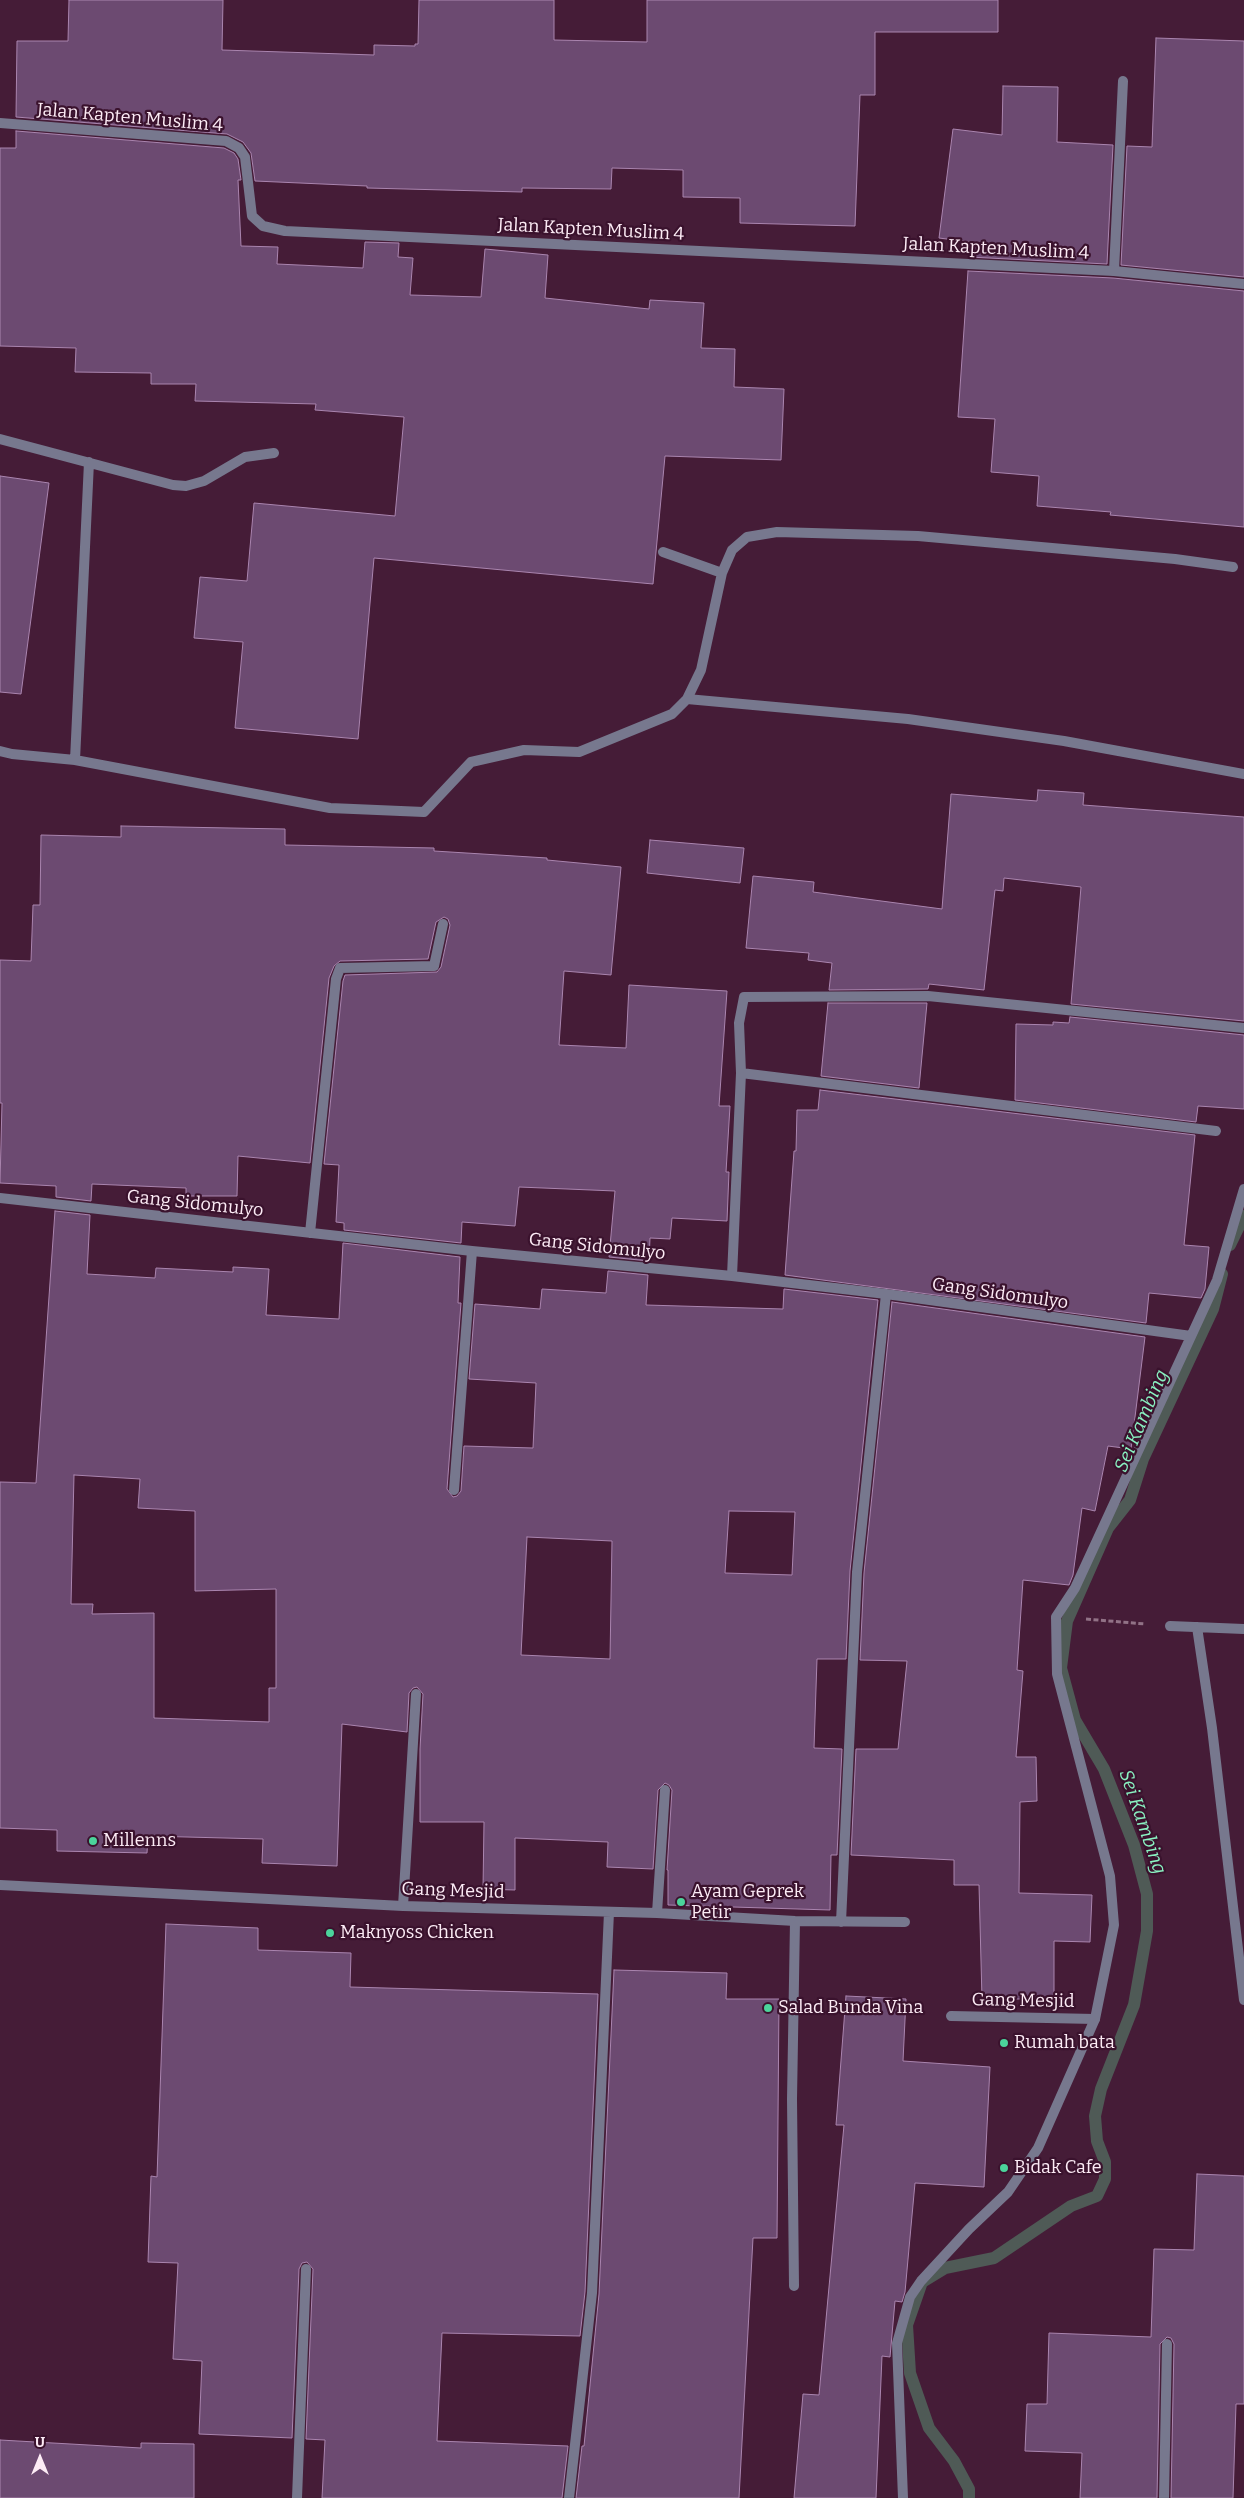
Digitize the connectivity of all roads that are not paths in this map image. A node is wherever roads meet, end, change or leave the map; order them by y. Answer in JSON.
{"nodes":[{"id":1,"x":1123,"y":81,"type":"dead end"},
{"id":2,"x":0,"y":123,"type":"edge"},
{"id":3,"x":1114,"y":271,"type":"junction"},
{"id":4,"x":1244,"y":284,"type":"edge"},
{"id":5,"x":0,"y":439,"type":"edge"},
{"id":6,"x":274,"y":453,"type":"dead end"},
{"id":7,"x":89,"y":462,"type":"junction"},
{"id":8,"x":663,"y":552,"type":"dead end"},
{"id":9,"x":1233,"y":567,"type":"dead end"},
{"id":10,"x":722,"y":573,"type":"junction"},
{"id":11,"x":687,"y":699,"type":"junction"},
{"id":12,"x":0,"y":751,"type":"edge"},
{"id":13,"x":75,"y":760,"type":"junction"},
{"id":14,"x":1244,"y":774,"type":"edge"},
{"id":15,"x":444,"y":924,"type":"dead end"},
{"id":16,"x":1244,"y":1028,"type":"edge"},
{"id":17,"x":741,"y":1073,"type":"junction"},
{"id":18,"x":1216,"y":1131,"type":"dead end"},
{"id":19,"x":1244,"y":1189,"type":"edge"},
{"id":20,"x":0,"y":1198,"type":"edge"},
{"id":21,"x":310,"y":1233,"type":"junction"},
{"id":22,"x":472,"y":1251,"type":"junction"},
{"id":23,"x":732,"y":1276,"type":"junction"},
{"id":24,"x":886,"y":1294,"type":"junction"},
{"id":25,"x":1191,"y":1336,"type":"junction"},
{"id":26,"x":454,"y":1490,"type":"dead end"},
{"id":27,"x":1170,"y":1626,"type":"road end"},
{"id":28,"x":1197,"y":1627,"type":"junction"},
{"id":29,"x":1244,"y":1629,"type":"edge"},
{"id":30,"x":416,"y":1694,"type":"dead end"},
{"id":31,"x":665,"y":1790,"type":"dead end"},
{"id":32,"x":0,"y":1884,"type":"edge"},
{"id":33,"x":403,"y":1906,"type":"junction"},
{"id":34,"x":609,"y":1912,"type":"junction"},
{"id":35,"x":657,"y":1913,"type":"junction"},
{"id":36,"x":795,"y":1921,"type":"junction"},
{"id":37,"x":841,"y":1922,"type":"junction"},
{"id":38,"x":906,"y":1922,"type":"dead end"},
{"id":39,"x":1244,"y":2000,"type":"edge"},
{"id":40,"x":951,"y":2016,"type":"dead end"},
{"id":41,"x":1095,"y":2019,"type":"junction"},
{"id":42,"x":306,"y":2269,"type":"dead end"},
{"id":43,"x":794,"y":2286,"type":"dead end"},
{"id":44,"x":1167,"y":2344,"type":"dead end"},
{"id":45,"x":297,"y":2498,"type":"edge"},
{"id":46,"x":569,"y":2498,"type":"edge"},
{"id":47,"x":903,"y":2498,"type":"edge"},
{"id":48,"x":1164,"y":2498,"type":"edge"}],
"edges":[{"from":1,"to":3,"type":"street"},
{"from":2,"to":3,"type":"street","name":"Jalan Kapten Muslim 4"},
{"from":3,"to":4,"type":"street","name":"Jalan Kapten Muslim 4"},
{"from":5,"to":7,"type":"street"},
{"from":6,"to":7,"type":"street"},
{"from":7,"to":13,"type":"street"},
{"from":8,"to":10,"type":"street"},
{"from":9,"to":10,"type":"street"},
{"from":10,"to":11,"type":"street"},
{"from":11,"to":13,"type":"street"},
{"from":11,"to":14,"type":"street"},
{"from":12,"to":13,"type":"street"},
{"from":15,"to":21,"type":"street"},
{"from":16,"to":17,"type":"street"},
{"from":17,"to":18,"type":"street"},
{"from":17,"to":23,"type":"street"},
{"from":19,"to":25,"type":"street"},
{"from":20,"to":21,"type":"street","name":"Gang Sidomulyo"},
{"from":21,"to":22,"type":"street","name":"Gang Sidomulyo"},
{"from":22,"to":23,"type":"street","name":"Gang Sidomulyo"},
{"from":22,"to":26,"type":"street"},
{"from":23,"to":24,"type":"street","name":"Gang Sidomulyo"},
{"from":24,"to":25,"type":"street","name":"Gang Sidomulyo"},
{"from":24,"to":37,"type":"street"},
{"from":25,"to":41,"type":"street"},
{"from":27,"to":28,"type":"street"},
{"from":28,"to":29,"type":"street"},
{"from":28,"to":39,"type":"street"},
{"from":30,"to":33,"type":"street"},
{"from":31,"to":35,"type":"street"},
{"from":32,"to":33,"type":"street","name":"Gang Mesjid"},
{"from":33,"to":34,"type":"street","name":"Gang Mesjid"},
{"from":34,"to":35,"type":"street","name":"Gang Mesjid"},
{"from":34,"to":46,"type":"street"},
{"from":35,"to":36,"type":"street","name":"Gang Mesjid"},
{"from":36,"to":37,"type":"street","name":"Gang Mesjid"},
{"from":36,"to":43,"type":"street"},
{"from":37,"to":38,"type":"street","name":"Gang Mesjid"},
{"from":40,"to":41,"type":"street","name":"Gang Mesjid"},
{"from":41,"to":47,"type":"street"},
{"from":42,"to":45,"type":"street"},
{"from":44,"to":48,"type":"street"}]}
